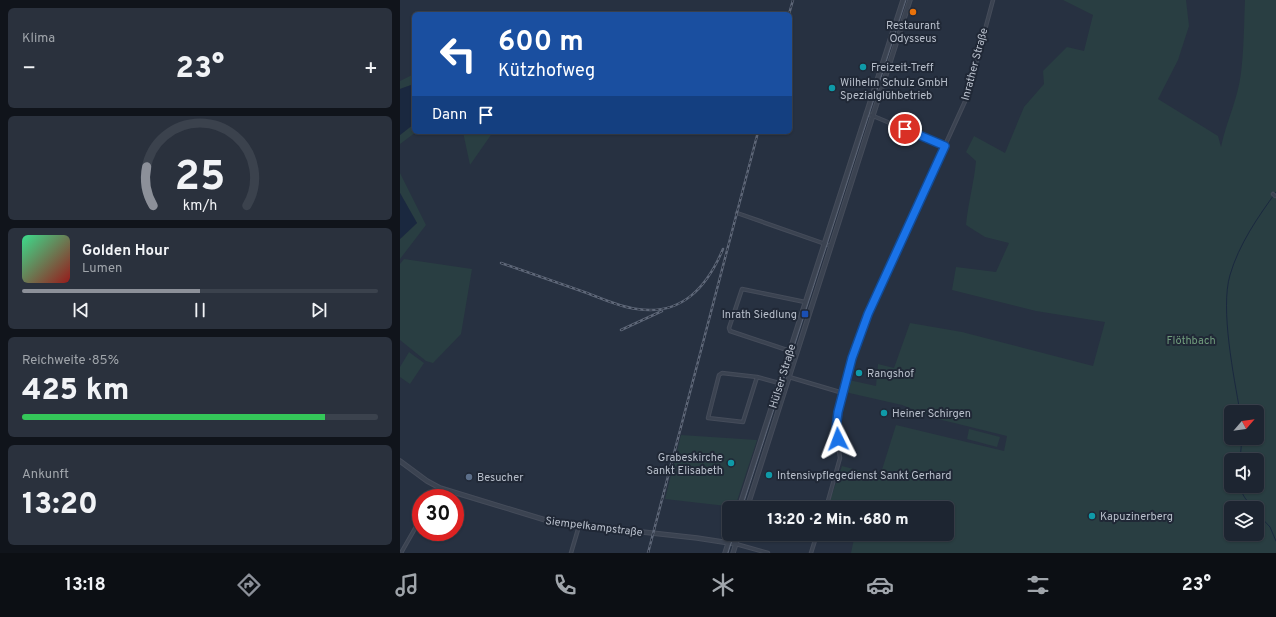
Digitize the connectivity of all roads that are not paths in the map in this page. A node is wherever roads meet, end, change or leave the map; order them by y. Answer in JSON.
{"nodes":[{"id":1,"x":903,"y":0,"type":"edge"},
{"id":2,"x":910,"y":0,"type":"edge"},
{"id":3,"x":992,"y":1,"type":"edge"},
{"id":4,"x":866,"y":113,"type":"junction"},
{"id":5,"x":873,"y":116,"type":"junction"},
{"id":6,"x":945,"y":146,"type":"junction"},
{"id":7,"x":737,"y":213,"type":"dead end"},
{"id":8,"x":824,"y":243,"type":"junction"},
{"id":9,"x":831,"y":246,"type":"junction"},
{"id":10,"x":805,"y":302,"type":"junction"},
{"id":11,"x":789,"y":351,"type":"junction"},
{"id":12,"x":796,"y":353,"type":"junction"},
{"id":13,"x":789,"y":376,"type":"junction"},
{"id":14,"x":757,"y":378,"type":"junction"},
{"id":15,"x":780,"y":384,"type":"junction"},
{"id":16,"x":843,"y":393,"type":"junction"},
{"id":17,"x":400,"y":461,"type":"edge"},
{"id":18,"x":440,"y":488,"type":"joint"},
{"id":19,"x":741,"y":501,"type":"edge"},
{"id":20,"x":749,"y":501,"type":"edge"},
{"id":21,"x":828,"y":501,"type":"edge"},
{"id":22,"x":578,"y":526,"type":"junction"},
{"id":23,"x":412,"y":534,"type":"edge"},
{"id":24,"x":737,"y":541,"type":"edge"},
{"id":25,"x":815,"y":541,"type":"edge"},
{"id":26,"x":728,"y":542,"type":"junction"},
{"id":27,"x":736,"y":544,"type":"junction"},
{"id":28,"x":401,"y":553,"type":"edge"},
{"id":29,"x":571,"y":553,"type":"edge"},
{"id":30,"x":725,"y":553,"type":"edge"},
{"id":31,"x":733,"y":553,"type":"edge"},
{"id":32,"x":768,"y":553,"type":"edge"},
{"id":33,"x":811,"y":553,"type":"edge"}],
"edges":[{"from":1,"to":4,"type":"street","name":"Hülser Straße"},
{"from":2,"to":5,"type":"street","name":"Hülser Straße"},
{"from":3,"to":6,"type":"street","name":"Inrather Straße"},
{"from":4,"to":5,"type":"street"},
{"from":4,"to":8,"type":"street","name":"Hülser Straße"},
{"from":5,"to":6,"type":"street"},
{"from":5,"to":9,"type":"street","name":"Hülser Straße"},
{"from":6,"to":16,"type":"street","name":"Inrather Straße"},
{"from":7,"to":8,"type":"street"},
{"from":8,"to":9,"type":"street"},
{"from":8,"to":10,"type":"street","name":"Hülser Straße"},
{"from":9,"to":12,"type":"street","name":"Hülser Straße"},
{"from":10,"to":11,"type":"street","name":"Hülser Straße"},
{"from":10,"to":11,"type":"street"},
{"from":11,"to":12,"type":"street"},
{"from":11,"to":15,"type":"street","name":"Hülser Straße"},
{"from":12,"to":13,"type":"street","name":"Hülser Straße"},
{"from":13,"to":16,"type":"street","name":"Hülser Straße"},
{"from":13,"to":20,"type":"street","name":"Hülser Straße"},
{"from":14,"to":14,"type":"street"},
{"from":14,"to":15,"type":"street"},
{"from":15,"to":19,"type":"street","name":"Hülser Straße"},
{"from":16,"to":21,"type":"street","name":"Inrather Straße"},
{"from":17,"to":18,"type":"street","name":"Siempelkampstraße"},
{"from":18,"to":22,"type":"street","name":"Siempelkampstraße"},
{"from":22,"to":26,"type":"street","name":"Siempelkampstraße"},
{"from":22,"to":29,"type":"street"},
{"from":23,"to":28,"type":"street"},
{"from":24,"to":27,"type":"street"},
{"from":25,"to":33,"type":"street"},
{"from":26,"to":27,"type":"street","name":"Siempelkampstraße"},
{"from":26,"to":30,"type":"street"},
{"from":27,"to":31,"type":"street"},
{"from":27,"to":32,"type":"street"}]}
